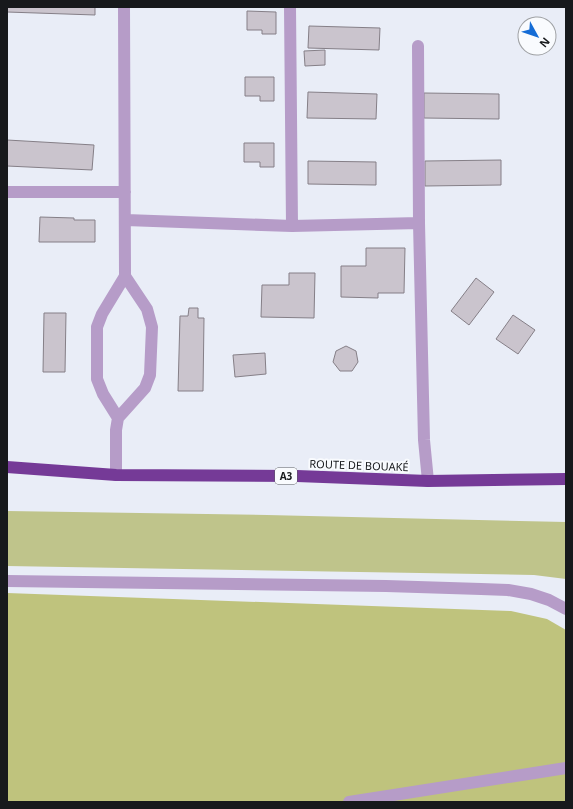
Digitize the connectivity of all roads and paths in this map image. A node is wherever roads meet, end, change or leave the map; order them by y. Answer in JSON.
{"nodes":[{"id":1,"x":124,"y":7,"type":"edge"},
{"id":2,"x":290,"y":7,"type":"edge"},
{"id":3,"x":418,"y":46,"type":"dead end"},
{"id":4,"x":7,"y":192,"type":"edge"},
{"id":5,"x":126,"y":192,"type":"junction"},
{"id":6,"x":126,"y":220,"type":"junction"},
{"id":7,"x":419,"y":223,"type":"junction"},
{"id":8,"x":292,"y":226,"type":"junction"},
{"id":9,"x":125,"y":276,"type":"junction"},
{"id":10,"x":118,"y":418,"type":"junction"},
{"id":11,"x":7,"y":467,"type":"edge"},
{"id":12,"x":116,"y":475,"type":"junction"},
{"id":13,"x":566,"y":479,"type":"edge"},
{"id":14,"x":428,"y":480,"type":"junction"},
{"id":15,"x":7,"y":581,"type":"edge"},
{"id":16,"x":566,"y":610,"type":"edge"},
{"id":17,"x":566,"y":768,"type":"edge"},
{"id":18,"x":349,"y":802,"type":"edge"}],
"edges":[{"from":1,"to":5,"type":"street"},
{"from":2,"to":8,"type":"street"},
{"from":3,"to":7,"type":"street"},
{"from":4,"to":5,"type":"street"},
{"from":5,"to":6,"type":"street"},
{"from":6,"to":8,"type":"street"},
{"from":6,"to":9,"type":"street"},
{"from":7,"to":8,"type":"street"},
{"from":7,"to":14,"type":"street"},
{"from":9,"to":10,"type":"street"},
{"from":9,"to":10,"type":"street"},
{"from":10,"to":12,"type":"street"},
{"from":11,"to":12,"type":"highway","name":"ROUTE DE BOUAKÉ","number":"A3"},
{"from":12,"to":14,"type":"highway","name":"ROUTE DE BOUAKÉ","number":"A3"},
{"from":13,"to":14,"type":"highway","name":"ROUTE DE BOUAKÉ","number":"A3"},
{"from":15,"to":16,"type":"street"},
{"from":17,"to":18,"type":"street"}]}
